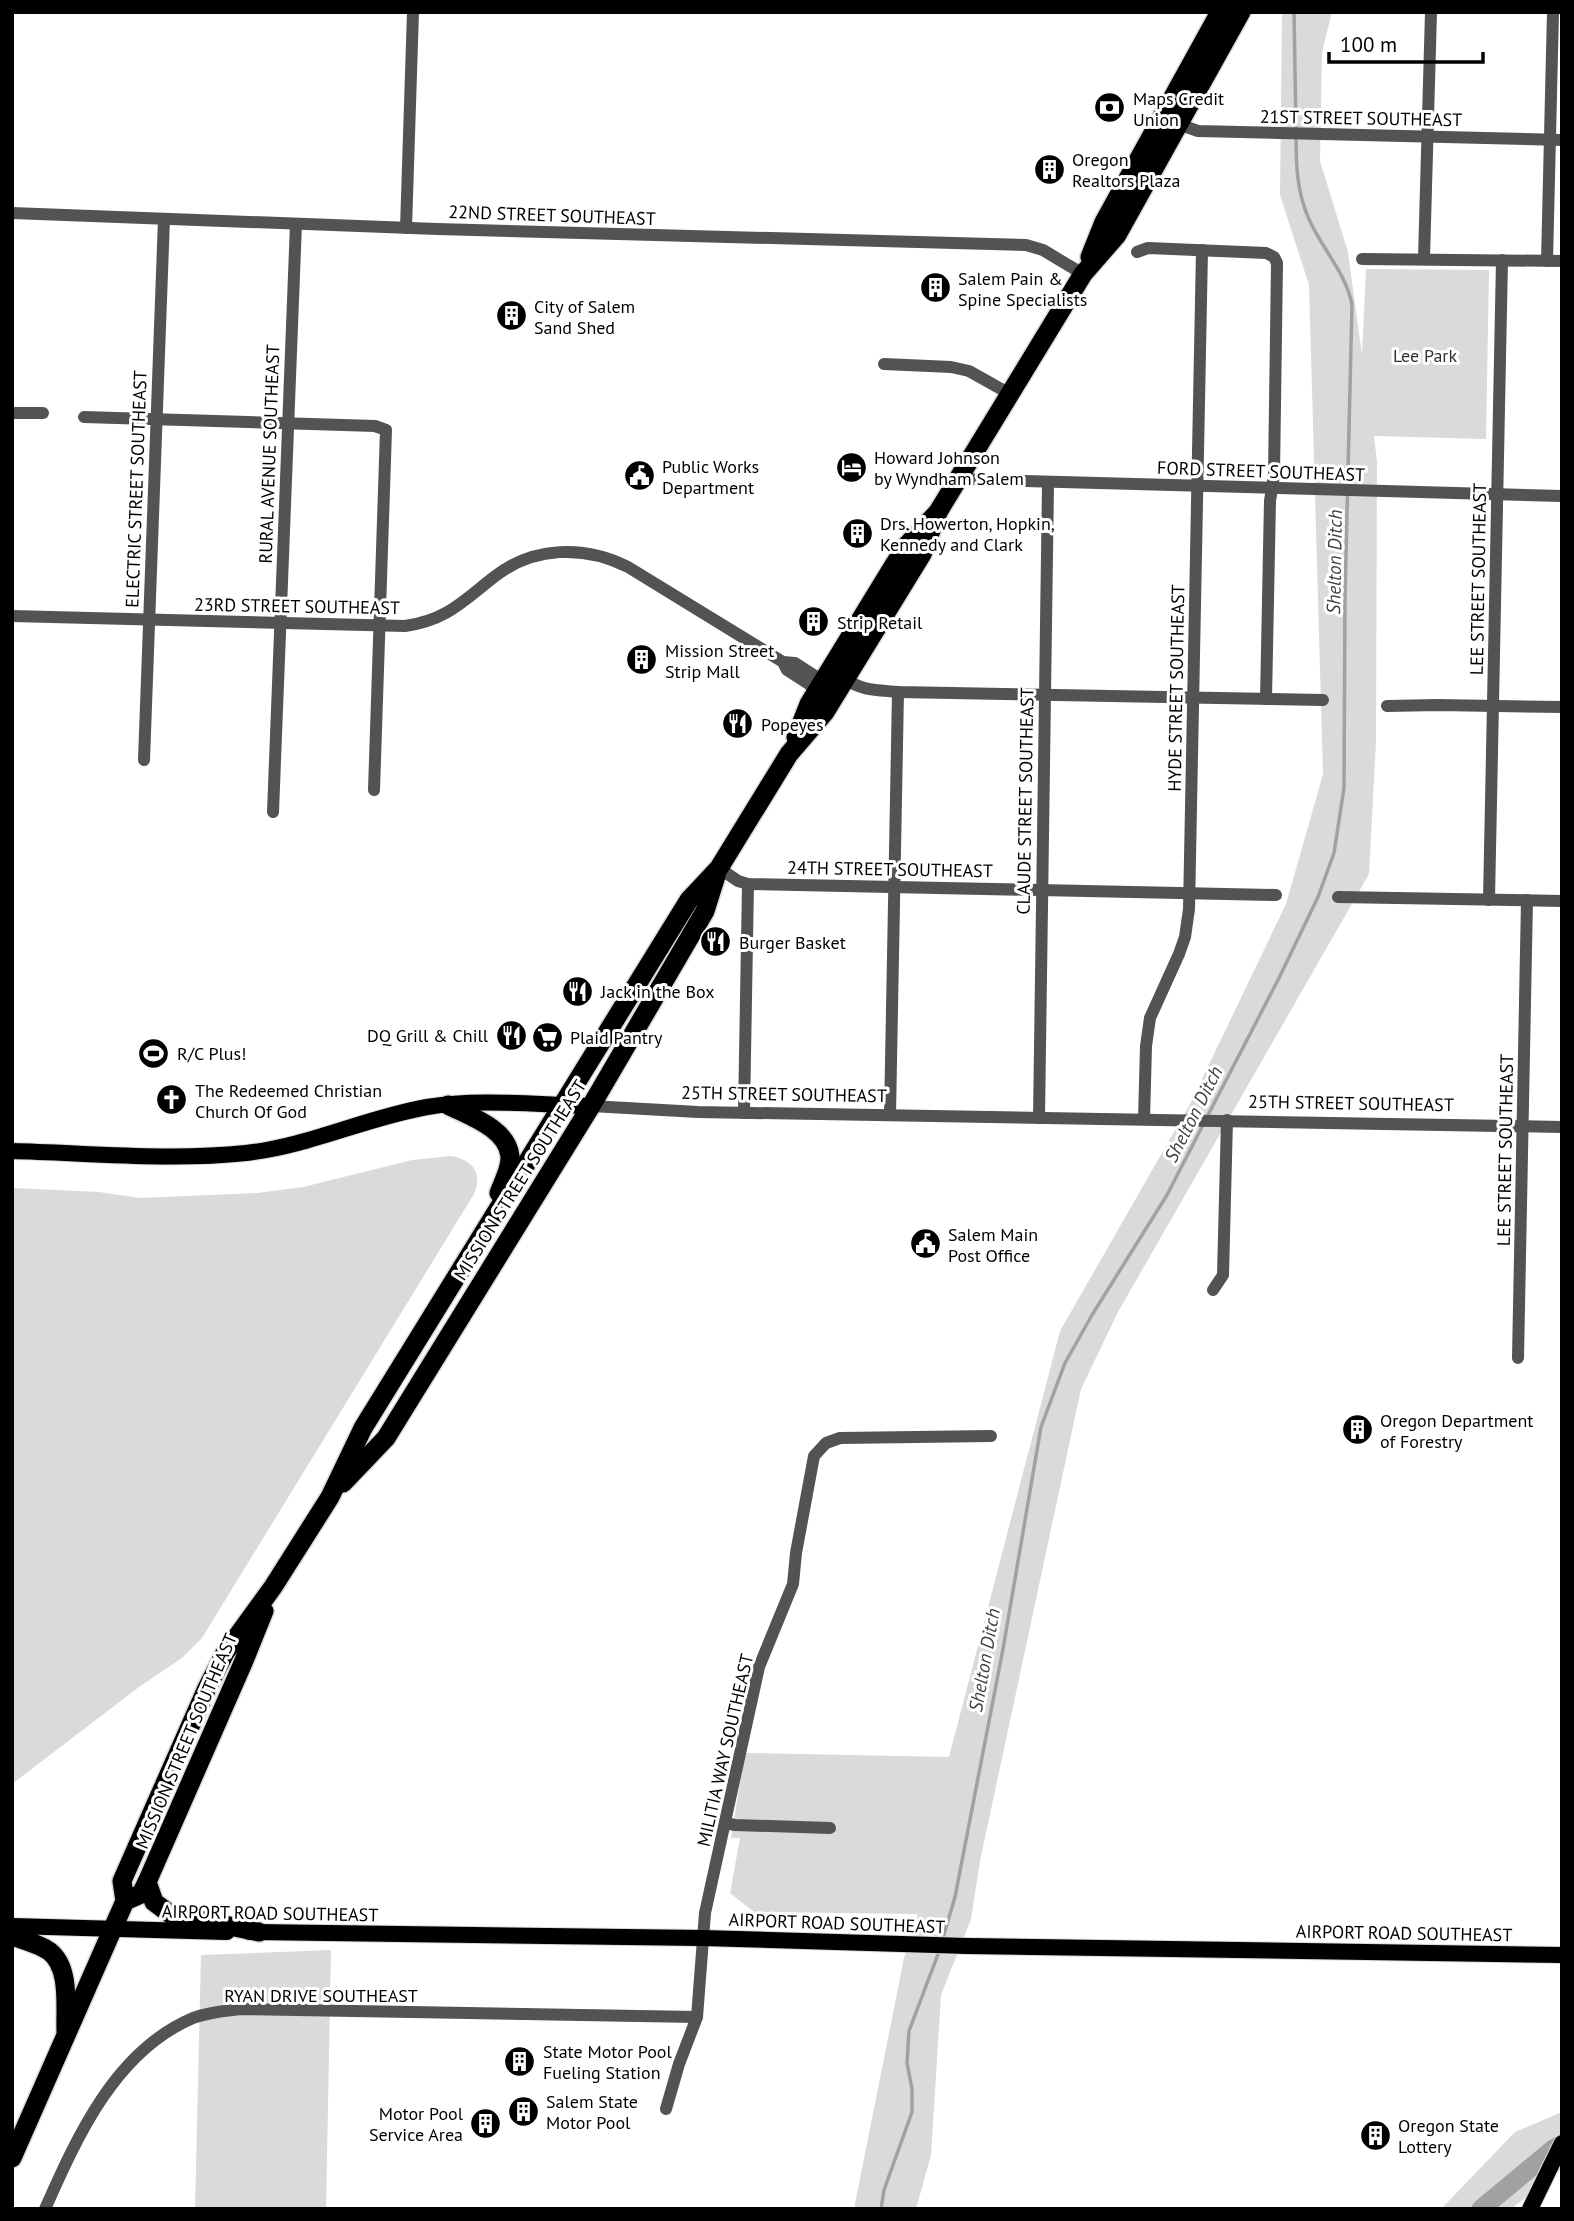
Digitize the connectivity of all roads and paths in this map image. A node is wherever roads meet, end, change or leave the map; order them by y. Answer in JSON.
{"nodes":[{"id":1,"x":413,"y":12,"type":"edge"},
{"id":2,"x":1431,"y":12,"type":"edge"},
{"id":3,"x":1553,"y":12,"type":"edge"},
{"id":4,"x":1229,"y":14,"type":"edge"},
{"id":5,"x":1171,"y":121,"type":"junction"},
{"id":6,"x":1427,"y":137,"type":"junction"},
{"id":7,"x":1556,"y":140,"type":"edge"},
{"id":8,"x":12,"y":213,"type":"edge"},
{"id":9,"x":164,"y":219,"type":"junction"},
{"id":10,"x":296,"y":224,"type":"junction"},
{"id":11,"x":405,"y":228,"type":"junction"},
{"id":12,"x":1202,"y":250,"type":"junction"},
{"id":13,"x":1137,"y":252,"type":"dead end"},
{"id":14,"x":1424,"y":258,"type":"junction"},
{"id":15,"x":1362,"y":259,"type":"dead end"},
{"id":16,"x":1502,"y":260,"type":"junction"},
{"id":17,"x":1547,"y":261,"type":"junction"},
{"id":18,"x":1562,"y":261,"type":"edge"},
{"id":19,"x":1083,"y":274,"type":"junction"},
{"id":20,"x":884,"y":364,"type":"dead end"},
{"id":21,"x":1010,"y":394,"type":"junction"},
{"id":22,"x":12,"y":413,"type":"edge"},
{"id":23,"x":43,"y":413,"type":"dead end"},
{"id":24,"x":84,"y":417,"type":"dead end"},
{"id":25,"x":156,"y":419,"type":"junction"},
{"id":26,"x":288,"y":423,"type":"junction"},
{"id":27,"x":958,"y":480,"type":"junction"},
{"id":28,"x":1048,"y":484,"type":"junction"},
{"id":29,"x":1197,"y":486,"type":"junction"},
{"id":30,"x":1272,"y":488,"type":"junction"},
{"id":31,"x":1497,"y":494,"type":"junction"},
{"id":32,"x":1562,"y":496,"type":"edge"},
{"id":33,"x":938,"y":512,"type":"junction"},
{"id":34,"x":12,"y":615,"type":"edge"},
{"id":35,"x":149,"y":619,"type":"junction"},
{"id":36,"x":279,"y":623,"type":"junction"},
{"id":37,"x":380,"y":626,"type":"junction"},
{"id":38,"x":856,"y":628,"type":"junction"},
{"id":39,"x":846,"y":679,"type":"junction"},
{"id":40,"x":821,"y":685,"type":"junction"},
{"id":41,"x":898,"y":692,"type":"junction"},
{"id":42,"x":1044,"y":694,"type":"junction"},
{"id":43,"x":1194,"y":698,"type":"junction"},
{"id":44,"x":1266,"y":699,"type":"junction"},
{"id":45,"x":1323,"y":700,"type":"dead end"},
{"id":46,"x":1492,"y":705,"type":"junction"},
{"id":47,"x":1387,"y":706,"type":"dead end"},
{"id":48,"x":1562,"y":707,"type":"edge"},
{"id":49,"x":789,"y":754,"type":"junction"},
{"id":50,"x":144,"y":761,"type":"dead end"},
{"id":51,"x":374,"y":790,"type":"dead end"},
{"id":52,"x":273,"y":812,"type":"dead end"},
{"id":53,"x":719,"y":868,"type":"junction"},
{"id":54,"x":748,"y":884,"type":"junction"},
{"id":55,"x":894,"y":886,"type":"junction"},
{"id":56,"x":1042,"y":889,"type":"junction"},
{"id":57,"x":1189,"y":892,"type":"junction"},
{"id":58,"x":1276,"y":895,"type":"dead end"},
{"id":59,"x":1338,"y":897,"type":"dead end"},
{"id":60,"x":1489,"y":900,"type":"junction"},
{"id":61,"x":1527,"y":900,"type":"junction"},
{"id":62,"x":1562,"y":901,"type":"edge"},
{"id":63,"x":448,"y":1105,"type":"junction"},
{"id":64,"x":563,"y":1105,"type":"junction"},
{"id":65,"x":591,"y":1106,"type":"junction"},
{"id":66,"x":744,"y":1113,"type":"junction"},
{"id":67,"x":890,"y":1115,"type":"junction"},
{"id":68,"x":1039,"y":1118,"type":"junction"},
{"id":69,"x":1144,"y":1119,"type":"junction"},
{"id":70,"x":1227,"y":1120,"type":"junction"},
{"id":71,"x":1523,"y":1126,"type":"junction"},
{"id":72,"x":1562,"y":1127,"type":"edge"},
{"id":73,"x":12,"y":1151,"type":"edge"},
{"id":74,"x":477,"y":1242,"type":"junction"},
{"id":75,"x":1213,"y":1290,"type":"dead end"},
{"id":76,"x":1518,"y":1358,"type":"dead end"},
{"id":77,"x":991,"y":1436,"type":"dead end"},
{"id":78,"x":330,"y":1497,"type":"junction"},
{"id":79,"x":273,"y":1587,"type":"junction"},
{"id":80,"x":725,"y":1823,"type":"junction"},
{"id":81,"x":830,"y":1828,"type":"dead end"},
{"id":82,"x":147,"y":1882,"type":"junction"},
{"id":83,"x":125,"y":1900,"type":"junction"},
{"id":84,"x":12,"y":1926,"type":"edge"},
{"id":85,"x":112,"y":1930,"type":"junction"},
{"id":86,"x":259,"y":1932,"type":"junction"},
{"id":87,"x":12,"y":1936,"type":"edge"},
{"id":88,"x":702,"y":1938,"type":"junction"},
{"id":89,"x":1562,"y":1955,"type":"edge"},
{"id":90,"x":697,"y":2017,"type":"junction"},
{"id":91,"x":67,"y":2036,"type":"junction"},
{"id":92,"x":666,"y":2109,"type":"dead end"},
{"id":93,"x":1562,"y":2143,"type":"edge"},
{"id":94,"x":12,"y":2158,"type":"edge"},
{"id":95,"x":1533,"y":2201,"type":"edge"},
{"id":96,"x":45,"y":2209,"type":"edge"}],
"edges":[{"from":1,"to":11,"type":"street"},
{"from":2,"to":6,"type":"street"},
{"from":3,"to":7,"type":"street"},
{"from":4,"to":5,"type":"highway","name":"MISSION STREET SOUTHEAST"},
{"from":5,"to":6,"type":"street","name":"21ST STREET SOUTHEAST"},
{"from":5,"to":19,"type":"highway","name":"MISSION STREET SOUTHEAST"},
{"from":6,"to":7,"type":"street","name":"21ST STREET SOUTHEAST"},
{"from":6,"to":14,"type":"street"},
{"from":7,"to":17,"type":"street"},
{"from":8,"to":9,"type":"street","name":"22ND STREET SOUTHEAST"},
{"from":9,"to":10,"type":"street","name":"22ND STREET SOUTHEAST"},
{"from":9,"to":25,"type":"street","name":"ELECTRIC STREET SOUTHEAST"},
{"from":10,"to":11,"type":"street","name":"22ND STREET SOUTHEAST"},
{"from":10,"to":26,"type":"street","name":"RURAL AVENUE SOUTHEAST"},
{"from":11,"to":19,"type":"street","name":"22ND STREET SOUTHEAST"},
{"from":12,"to":13,"type":"street"},
{"from":12,"to":29,"type":"street","name":"HYDE STREET SOUTHEAST"},
{"from":12,"to":30,"type":"street"},
{"from":14,"to":15,"type":"street"},
{"from":14,"to":16,"type":"street"},
{"from":16,"to":17,"type":"street"},
{"from":16,"to":31,"type":"street","name":"LEE STREET SOUTHEAST"},
{"from":17,"to":18,"type":"street"},
{"from":19,"to":21,"type":"highway","name":"MISSION STREET SOUTHEAST"},
{"from":20,"to":21,"type":"street"},
{"from":21,"to":27,"type":"highway","name":"MISSION STREET SOUTHEAST"},
{"from":22,"to":23,"type":"street"},
{"from":24,"to":25,"type":"street"},
{"from":25,"to":26,"type":"street"},
{"from":25,"to":35,"type":"street","name":"ELECTRIC STREET SOUTHEAST"},
{"from":26,"to":36,"type":"street","name":"RURAL AVENUE SOUTHEAST"},
{"from":26,"to":37,"type":"street"},
{"from":27,"to":28,"type":"street","name":"FORD STREET SOUTHEAST"},
{"from":27,"to":33,"type":"highway","name":"MISSION STREET SOUTHEAST"},
{"from":28,"to":29,"type":"street","name":"FORD STREET SOUTHEAST"},
{"from":28,"to":42,"type":"street","name":"CLAUDE STREET SOUTHEAST"},
{"from":29,"to":30,"type":"street","name":"FORD STREET SOUTHEAST"},
{"from":29,"to":43,"type":"street","name":"HYDE STREET SOUTHEAST"},
{"from":30,"to":31,"type":"street","name":"FORD STREET SOUTHEAST"},
{"from":30,"to":44,"type":"street"},
{"from":31,"to":32,"type":"street","name":"FORD STREET SOUTHEAST"},
{"from":31,"to":46,"type":"street","name":"LEE STREET SOUTHEAST"},
{"from":33,"to":38,"type":"highway","name":"MISSION STREET SOUTHEAST"},
{"from":33,"to":39,"type":"highway","name":"MISSION STREET SOUTHEAST"},
{"from":34,"to":35,"type":"street","name":"23RD STREET SOUTHEAST"},
{"from":35,"to":36,"type":"street","name":"23RD STREET SOUTHEAST"},
{"from":35,"to":50,"type":"street","name":"ELECTRIC STREET SOUTHEAST"},
{"from":36,"to":37,"type":"street","name":"23RD STREET SOUTHEAST"},
{"from":36,"to":52,"type":"street","name":"RURAL AVENUE SOUTHEAST"},
{"from":37,"to":40,"type":"street","name":"23RD STREET SOUTHEAST"},
{"from":37,"to":51,"type":"street"},
{"from":38,"to":39,"type":"highway"},
{"from":38,"to":40,"type":"highway","name":"MISSION STREET SOUTHEAST"},
{"from":39,"to":41,"type":"street"},
{"from":39,"to":49,"type":"highway","name":"MISSION STREET SOUTHEAST"},
{"from":40,"to":49,"type":"highway","name":"MISSION STREET SOUTHEAST"},
{"from":41,"to":42,"type":"street"},
{"from":41,"to":55,"type":"street"},
{"from":42,"to":43,"type":"street"},
{"from":42,"to":56,"type":"street","name":"CLAUDE STREET SOUTHEAST"},
{"from":43,"to":44,"type":"street"},
{"from":43,"to":57,"type":"street","name":"HYDE STREET SOUTHEAST"},
{"from":44,"to":45,"type":"street"},
{"from":46,"to":47,"type":"street"},
{"from":46,"to":48,"type":"street"},
{"from":46,"to":60,"type":"street","name":"LEE STREET SOUTHEAST"},
{"from":49,"to":53,"type":"highway","name":"MISSION STREET SOUTHEAST"},
{"from":53,"to":54,"type":"street","name":"24TH STREET SOUTHEAST"},
{"from":53,"to":64,"type":"highway","name":"MISSION STREET SOUTHEAST"},
{"from":53,"to":65,"type":"highway","name":"MISSION STREET SOUTHEAST"},
{"from":54,"to":55,"type":"street","name":"24TH STREET SOUTHEAST"},
{"from":54,"to":66,"type":"street"},
{"from":55,"to":56,"type":"street","name":"24TH STREET SOUTHEAST"},
{"from":55,"to":67,"type":"street"},
{"from":56,"to":57,"type":"street","name":"24TH STREET SOUTHEAST"},
{"from":56,"to":68,"type":"street","name":"CLAUDE STREET SOUTHEAST"},
{"from":57,"to":58,"type":"street","name":"24TH STREET SOUTHEAST"},
{"from":57,"to":69,"type":"street","name":"HYDE STREET SOUTHEAST"},
{"from":59,"to":60,"type":"street"},
{"from":60,"to":61,"type":"street"},
{"from":61,"to":62,"type":"street"},
{"from":61,"to":71,"type":"street","name":"LEE STREET SOUTHEAST"},
{"from":63,"to":64,"type":"main road","name":"25TH STREET SOUTHEAST"},
{"from":63,"to":73,"type":"main road","name":"25TH STREET SOUTHEAST"},
{"from":63,"to":74,"type":"highway"},
{"from":64,"to":65,"type":"main road","name":"25TH STREET SOUTHEAST"},
{"from":64,"to":74,"type":"highway","name":"MISSION STREET SOUTHEAST"},
{"from":65,"to":66,"type":"street","name":"25TH STREET SOUTHEAST"},
{"from":65,"to":78,"type":"highway","name":"MISSION STREET SOUTHEAST"},
{"from":66,"to":67,"type":"street","name":"25TH STREET SOUTHEAST"},
{"from":67,"to":68,"type":"street","name":"25TH STREET SOUTHEAST"},
{"from":68,"to":69,"type":"street","name":"25TH STREET SOUTHEAST"},
{"from":69,"to":70,"type":"street","name":"25TH STREET SOUTHEAST"},
{"from":70,"to":71,"type":"street","name":"25TH STREET SOUTHEAST"},
{"from":70,"to":75,"type":"street"},
{"from":71,"to":72,"type":"street","name":"25TH STREET SOUTHEAST"},
{"from":71,"to":76,"type":"street","name":"LEE STREET SOUTHEAST"},
{"from":74,"to":78,"type":"highway","name":"MISSION STREET SOUTHEAST"},
{"from":77,"to":80,"type":"street","name":"MILITIA WAY SOUTHEAST"},
{"from":78,"to":79,"type":"highway","name":"MISSION STREET SOUTHEAST"},
{"from":79,"to":82,"type":"highway","name":"MISSION STREET SOUTHEAST"},
{"from":79,"to":83,"type":"highway","name":"MISSION STREET SOUTHEAST"},
{"from":80,"to":81,"type":"street"},
{"from":80,"to":88,"type":"street","name":"MILITIA WAY SOUTHEAST"},
{"from":82,"to":83,"type":"highway","name":"MISSION STREET SOUTHEAST"},
{"from":82,"to":86,"type":"highway"},
{"from":83,"to":85,"type":"highway","name":"MISSION STREET SOUTHEAST"},
{"from":84,"to":85,"type":"main road","name":"AIRPORT ROAD SOUTHEAST"},
{"from":85,"to":86,"type":"main road","name":"AIRPORT ROAD SOUTHEAST"},
{"from":85,"to":91,"type":"highway","name":"MISSION STREET SOUTHEAST"},
{"from":86,"to":88,"type":"main road","name":"AIRPORT ROAD SOUTHEAST"},
{"from":87,"to":91,"type":"highway"},
{"from":88,"to":89,"type":"main road","name":"AIRPORT ROAD SOUTHEAST"},
{"from":88,"to":90,"type":"street","name":"MILITIA WAY SOUTHEAST"},
{"from":90,"to":92,"type":"street","name":"MILITIA WAY SOUTHEAST"},
{"from":90,"to":96,"type":"street","name":"RYAN DRIVE SOUTHEAST"},
{"from":91,"to":94,"type":"highway","name":"MISSION STREET SOUTHEAST"},
{"from":93,"to":95,"type":"main road"}]}
